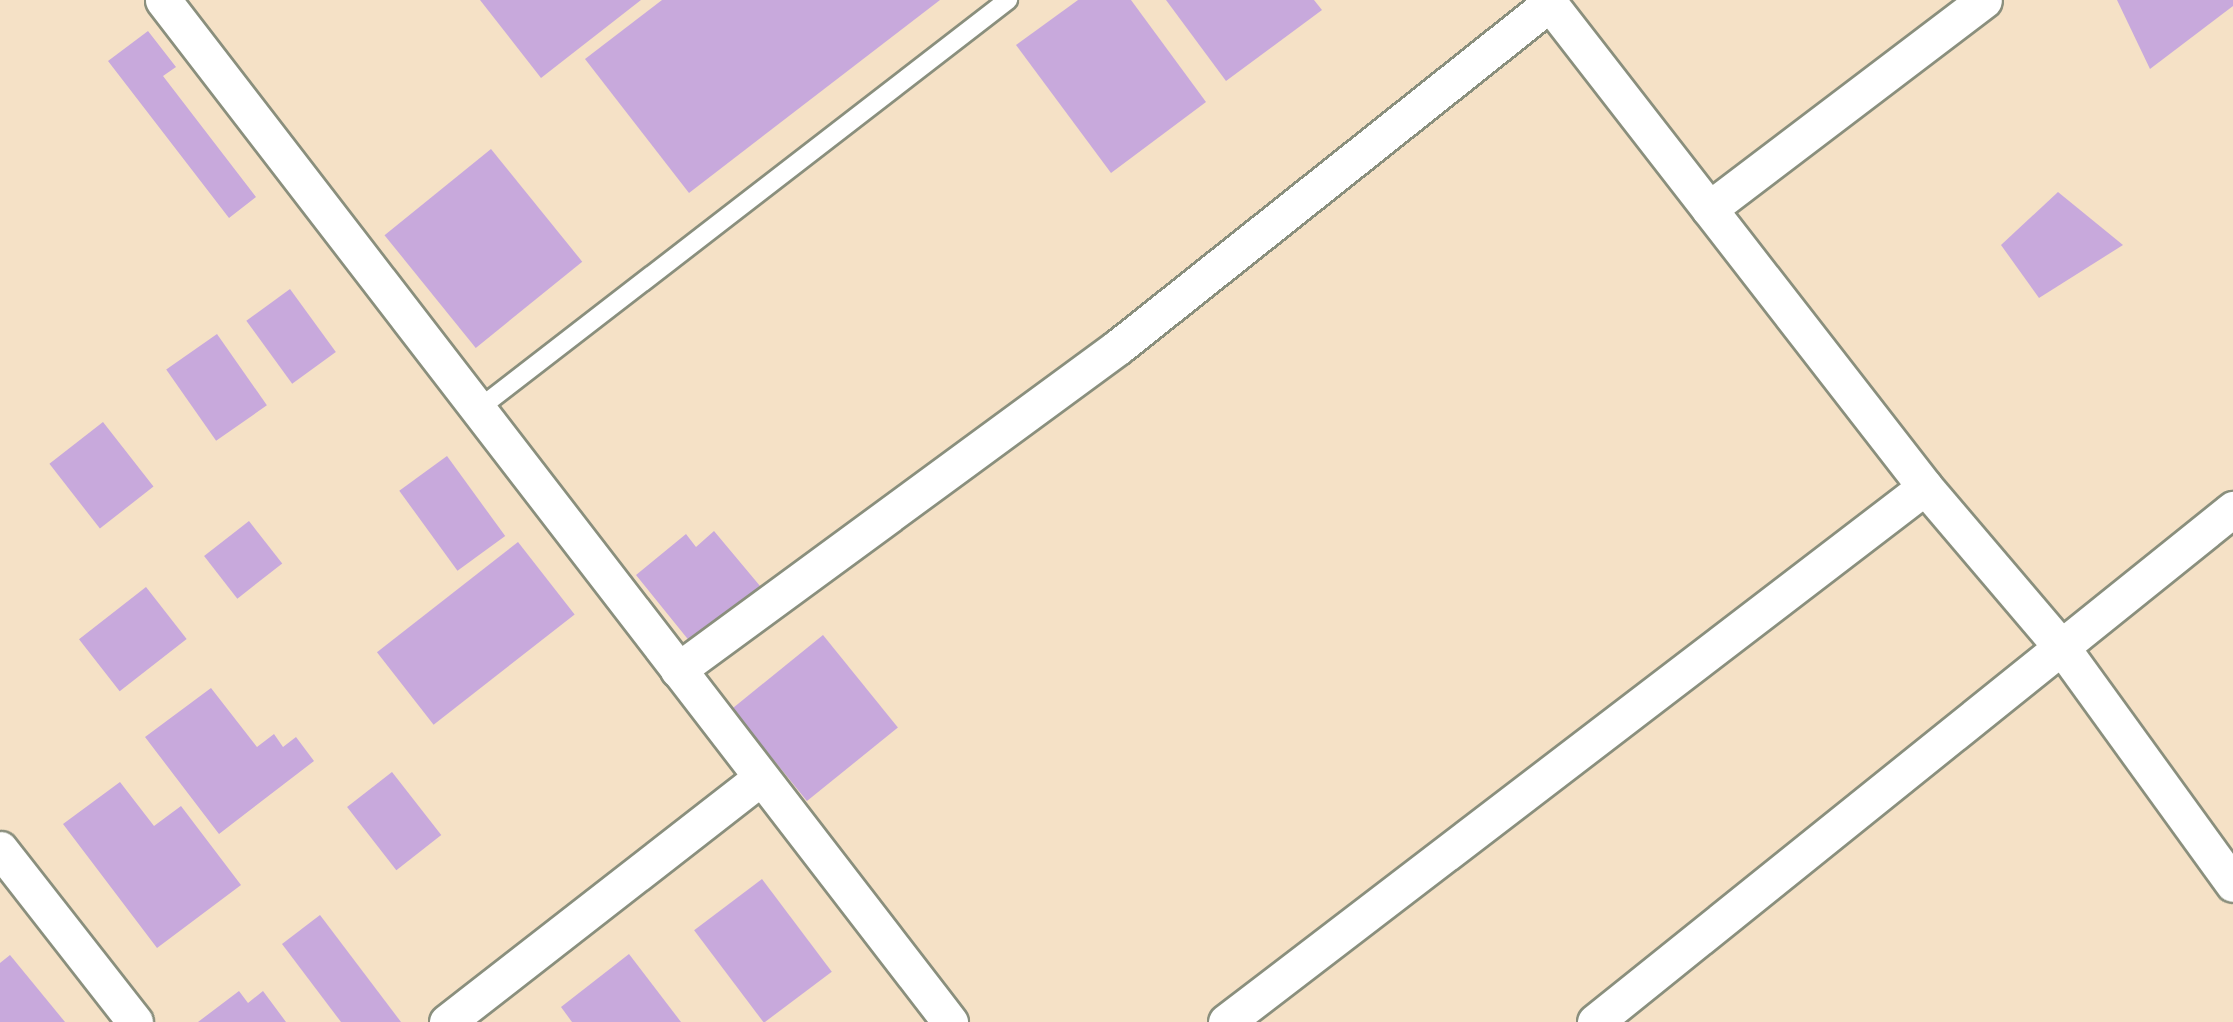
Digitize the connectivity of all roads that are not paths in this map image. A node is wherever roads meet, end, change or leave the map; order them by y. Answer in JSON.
{"nodes":[{"id":1,"x":163,"y":0,"type":"edge"},
{"id":2,"x":1008,"y":0,"type":"edge"},
{"id":3,"x":1984,"y":0,"type":"edge"},
{"id":4,"x":1548,"y":2,"type":"edge"},
{"id":5,"x":1709,"y":209,"type":"junction"},
{"id":6,"x":477,"y":410,"type":"junction"},
{"id":7,"x":1925,"y":486,"type":"junction"},
{"id":8,"x":2233,"y":509,"type":"edge"},
{"id":9,"x":2063,"y":649,"type":"junction"},
{"id":10,"x":678,"y":670,"type":"junction"},
{"id":11,"x":760,"y":778,"type":"junction"},
{"id":12,"x":0,"y":849,"type":"edge"},
{"id":13,"x":2233,"y":884,"type":"edge"},
{"id":14,"x":135,"y":1022,"type":"edge"},
{"id":15,"x":447,"y":1022,"type":"edge"},
{"id":16,"x":950,"y":1022,"type":"edge"},
{"id":17,"x":1226,"y":1022,"type":"edge"},
{"id":18,"x":1595,"y":1022,"type":"edge"}],
"edges":[{"from":1,"to":6,"type":"street"},
{"from":2,"to":6,"type":"lane"},
{"from":3,"to":5,"type":"street"},
{"from":4,"to":5,"type":"street"},
{"from":4,"to":10,"type":"street"},
{"from":5,"to":7,"type":"street"},
{"from":6,"to":10,"type":"street"},
{"from":7,"to":9,"type":"street"},
{"from":7,"to":17,"type":"street"},
{"from":8,"to":9,"type":"street"},
{"from":9,"to":13,"type":"street"},
{"from":9,"to":18,"type":"street"},
{"from":10,"to":11,"type":"street"},
{"from":11,"to":15,"type":"street"},
{"from":11,"to":16,"type":"street"},
{"from":12,"to":14,"type":"street"}]}
